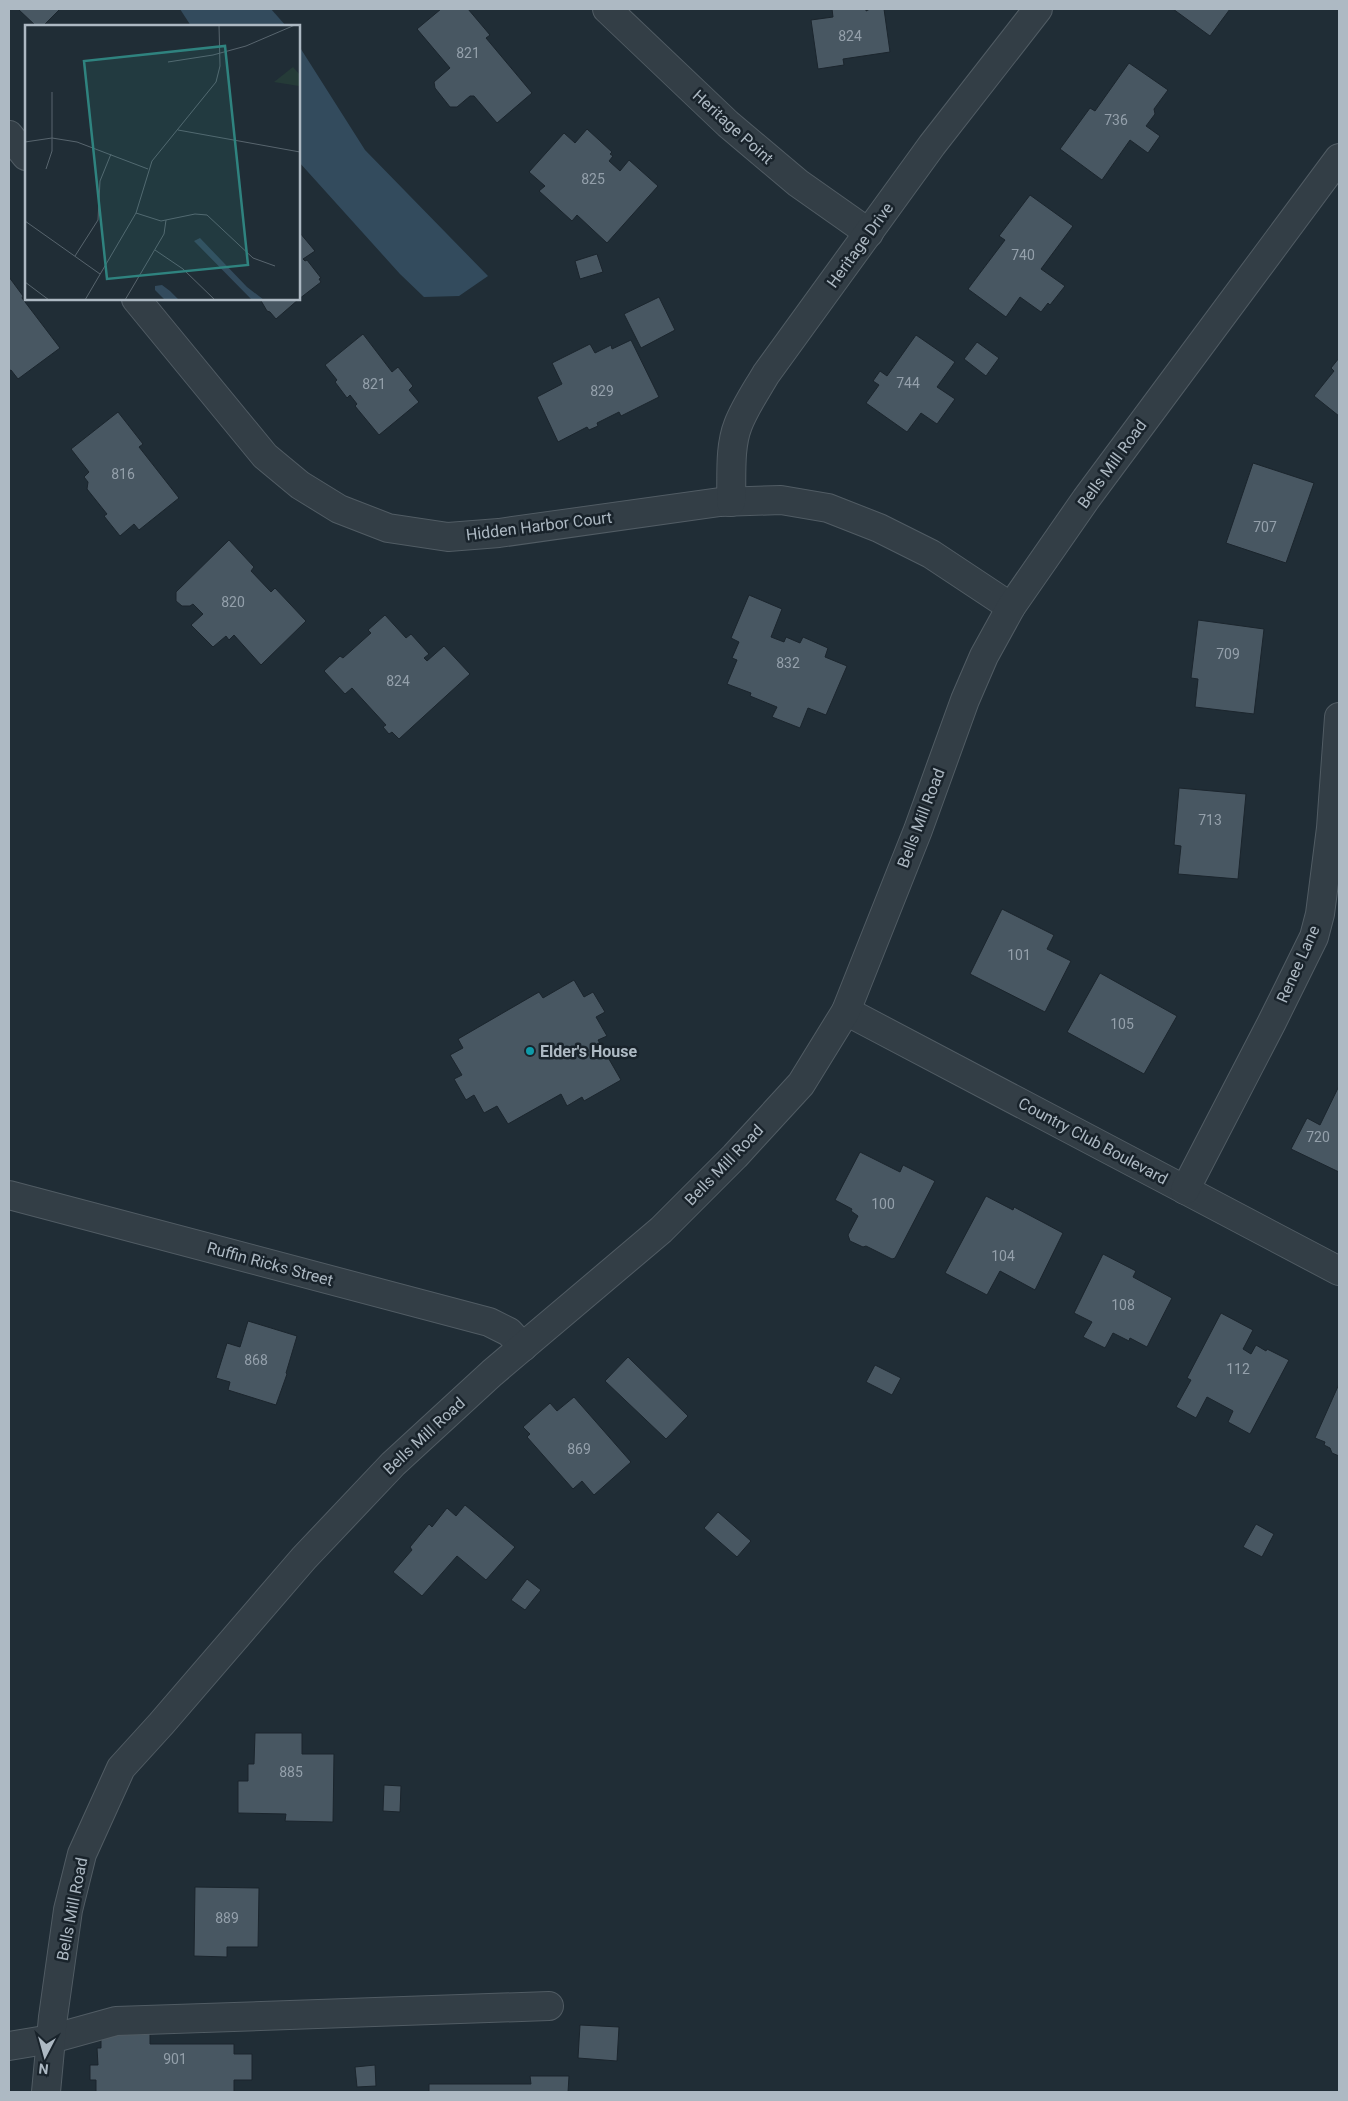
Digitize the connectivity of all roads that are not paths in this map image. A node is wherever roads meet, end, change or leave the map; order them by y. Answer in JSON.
{"nodes":[{"id":1,"x":607,"y":9,"type":"edge"},
{"id":2,"x":1038,"y":9,"type":"edge"},
{"id":3,"x":9,"y":135,"type":"edge"},
{"id":4,"x":25,"y":155,"type":"edge"},
{"id":5,"x":1339,"y":158,"type":"edge"},
{"id":6,"x":869,"y":233,"type":"junction"},
{"id":7,"x":137,"y":300,"type":"edge"},
{"id":8,"x":731,"y":502,"type":"junction"},
{"id":9,"x":1011,"y":607,"type":"junction"},
{"id":10,"x":1339,"y":718,"type":"edge"},
{"id":11,"x":846,"y":1011,"type":"junction"},
{"id":12,"x":1185,"y":1190,"type":"junction"},
{"id":13,"x":9,"y":1194,"type":"edge"},
{"id":14,"x":1339,"y":1271,"type":"edge"},
{"id":15,"x":523,"y":1347,"type":"junction"},
{"id":16,"x":549,"y":2006,"type":"dead end"},
{"id":17,"x":51,"y":2039,"type":"junction"},
{"id":18,"x":9,"y":2046,"type":"edge"},
{"id":19,"x":46,"y":2092,"type":"edge"}],
"edges":[{"from":1,"to":6,"type":"street","name":"Heritage Point"},
{"from":2,"to":6,"type":"street","name":"Heritage Drive"},
{"from":3,"to":4,"type":"street"},
{"from":5,"to":9,"type":"street","name":"Bells Mill Road"},
{"from":6,"to":8,"type":"street","name":"Heritage Drive"},
{"from":7,"to":8,"type":"street","name":"Hidden Harbor Court"},
{"from":8,"to":9,"type":"street","name":"Hidden Harbor Court"},
{"from":9,"to":11,"type":"street","name":"Bells Mill Road"},
{"from":10,"to":12,"type":"street","name":"Renee Lane"},
{"from":11,"to":12,"type":"street","name":"Country Club Boulevard"},
{"from":11,"to":15,"type":"street","name":"Bells Mill Road"},
{"from":12,"to":14,"type":"street","name":"Country Club Boulevard"},
{"from":13,"to":15,"type":"street","name":"Ruffin Ricks Street"},
{"from":15,"to":17,"type":"street","name":"Bells Mill Road"},
{"from":16,"to":17,"type":"street"},
{"from":17,"to":18,"type":"street"},
{"from":17,"to":19,"type":"street","name":"Bells Mill Road"}]}
